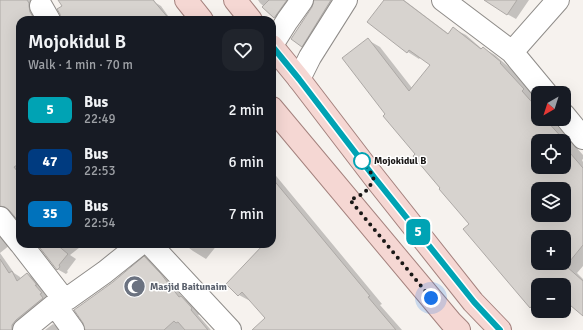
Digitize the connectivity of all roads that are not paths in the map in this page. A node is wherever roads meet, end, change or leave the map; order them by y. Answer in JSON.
{"nodes":[{"id":1,"x":186,"y":0,"type":"edge"},
{"id":2,"x":235,"y":0,"type":"edge"},
{"id":3,"x":302,"y":0,"type":"edge"},
{"id":4,"x":346,"y":0,"type":"edge"},
{"id":5,"x":443,"y":0,"type":"edge"},
{"id":6,"x":558,"y":0,"type":"edge"},
{"id":7,"x":199,"y":16,"type":"edge"},
{"id":8,"x":248,"y":16,"type":"edge"},
{"id":9,"x":276,"y":39,"type":"edge"},
{"id":10,"x":276,"y":51,"type":"edge"},
{"id":11,"x":512,"y":52,"type":"junction"},
{"id":12,"x":299,"y":79,"type":"junction"},
{"id":13,"x":540,"y":86,"type":"edge"},
{"id":14,"x":276,"y":113,"type":"edge"},
{"id":15,"x":571,"y":123,"type":"edge"},
{"id":16,"x":583,"y":138,"type":"edge"},
{"id":17,"x":374,"y":177,"type":"junction"},
{"id":18,"x":350,"y":200,"type":"junction"},
{"id":19,"x":398,"y":207,"type":"junction"},
{"id":20,"x":0,"y":218,"type":"edge"},
{"id":21,"x":372,"y":227,"type":"junction"},
{"id":22,"x":16,"y":239,"type":"edge"},
{"id":23,"x":23,"y":248,"type":"edge"},
{"id":24,"x":135,"y":248,"type":"edge"},
{"id":25,"x":154,"y":248,"type":"edge"},
{"id":26,"x":59,"y":301,"type":"junction"},
{"id":27,"x":24,"y":330,"type":"edge"},
{"id":28,"x":73,"y":330,"type":"edge"},
{"id":29,"x":230,"y":330,"type":"edge"},
{"id":30,"x":459,"y":330,"type":"edge"},
{"id":31,"x":500,"y":330,"type":"edge"}],
"edges":[{"from":1,"to":7,"type":"main road"},
{"from":2,"to":8,"type":"main road"},
{"from":3,"to":9,"type":"street"},
{"from":4,"to":12,"type":"street"},
{"from":5,"to":11,"type":"street"},
{"from":6,"to":11,"type":"street"},
{"from":10,"to":12,"type":"main road"},
{"from":11,"to":13,"type":"street"},
{"from":12,"to":17,"type":"main road"},
{"from":14,"to":18,"type":"main road"},
{"from":15,"to":16,"type":"street"},
{"from":17,"to":18,"type":"main road"},
{"from":17,"to":19,"type":"main road"},
{"from":18,"to":21,"type":"main road"},
{"from":19,"to":21,"type":"main road"},
{"from":19,"to":31,"type":"main road"},
{"from":20,"to":22,"type":"street"},
{"from":21,"to":30,"type":"main road"},
{"from":23,"to":26,"type":"street"},
{"from":24,"to":26,"type":"street"},
{"from":25,"to":29,"type":"street"},
{"from":26,"to":27,"type":"street"},
{"from":26,"to":28,"type":"street"}]}
